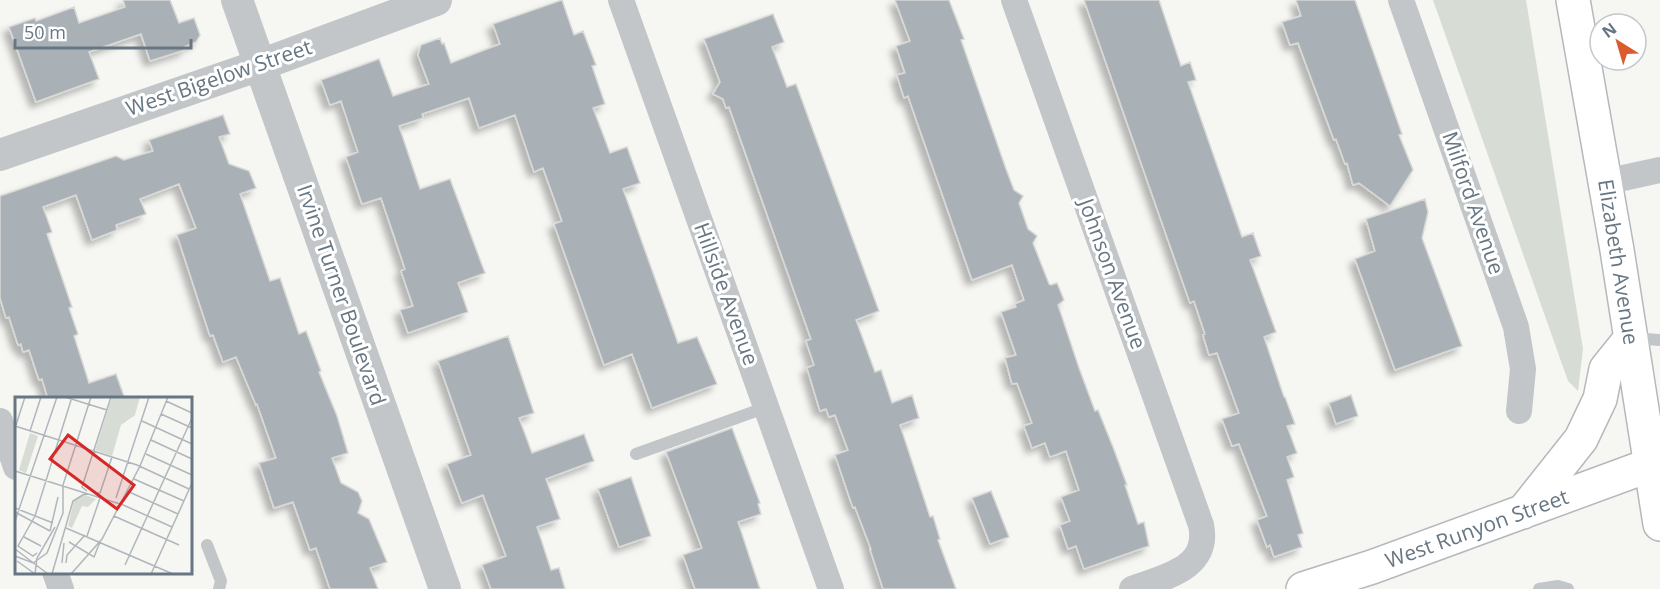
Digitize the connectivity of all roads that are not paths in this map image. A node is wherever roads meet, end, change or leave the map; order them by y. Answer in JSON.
{"nodes":[{"id":1,"x":237,"y":0,"type":"edge"},
{"id":2,"x":436,"y":0,"type":"edge"},
{"id":3,"x":621,"y":0,"type":"edge"},
{"id":4,"x":1014,"y":0,"type":"edge"},
{"id":5,"x":1401,"y":0,"type":"edge"},
{"id":6,"x":1573,"y":0,"type":"edge"},
{"id":7,"x":260,"y":65,"type":"junction"},
{"id":8,"x":0,"y":155,"type":"edge"},
{"id":9,"x":1660,"y":170,"type":"edge"},
{"id":10,"x":1605,"y":182,"type":"junction"},
{"id":11,"x":1646,"y":339,"type":"edge"},
{"id":12,"x":766,"y":407,"type":"junction"},
{"id":13,"x":1519,"y":411,"type":"dead end"},
{"id":14,"x":0,"y":421,"type":"edge"},
{"id":15,"x":636,"y":454,"type":"dead end"},
{"id":16,"x":15,"y":464,"type":"edge"},
{"id":17,"x":1655,"y":464,"type":"edge"},
{"id":18,"x":1523,"y":512,"type":"junction"},
{"id":19,"x":1660,"y":524,"type":"edge"},
{"id":20,"x":207,"y":545,"type":"dead end"},
{"id":21,"x":55,"y":574,"type":"edge"},
{"id":22,"x":61,"y":589,"type":"edge"},
{"id":23,"x":219,"y":589,"type":"edge"},
{"id":24,"x":445,"y":589,"type":"edge"},
{"id":25,"x":831,"y":589,"type":"edge"},
{"id":26,"x":1132,"y":589,"type":"edge"},
{"id":27,"x":1303,"y":589,"type":"edge"},
{"id":28,"x":1539,"y":589,"type":"edge"},
{"id":29,"x":1568,"y":589,"type":"edge"}],
"edges":[{"from":1,"to":7,"type":"street","name":"Irvine Turner Boulevard"},
{"from":2,"to":7,"type":"street","name":"West Bigelow Street"},
{"from":3,"to":12,"type":"street","name":"Hillside Avenue"},
{"from":4,"to":26,"type":"street","name":"Johnson Avenue"},
{"from":5,"to":13,"type":"street","name":"Milford Avenue"},
{"from":6,"to":10,"type":"main road","name":"Elizabeth Avenue"},
{"from":7,"to":8,"type":"street","name":"West Bigelow Street"},
{"from":7,"to":24,"type":"street","name":"Irvine Turner Boulevard"},
{"from":9,"to":10,"type":"street"},
{"from":10,"to":11,"type":"main road","name":"Elizabeth Avenue"},
{"from":11,"to":17,"type":"main road","name":"Elizabeth Avenue"},
{"from":11,"to":18,"type":"main road"},
{"from":12,"to":15,"type":"lane"},
{"from":12,"to":25,"type":"street","name":"Hillside Avenue"},
{"from":14,"to":16,"type":"street"},
{"from":17,"to":18,"type":"main road","name":"West Runyon Street"},
{"from":17,"to":19,"type":"main road","name":"Elizabeth Avenue"},
{"from":18,"to":27,"type":"main road","name":"West Runyon Street"},
{"from":20,"to":23,"type":"lane"},
{"from":21,"to":22,"type":"street"},
{"from":28,"to":29,"type":"lane"}]}
